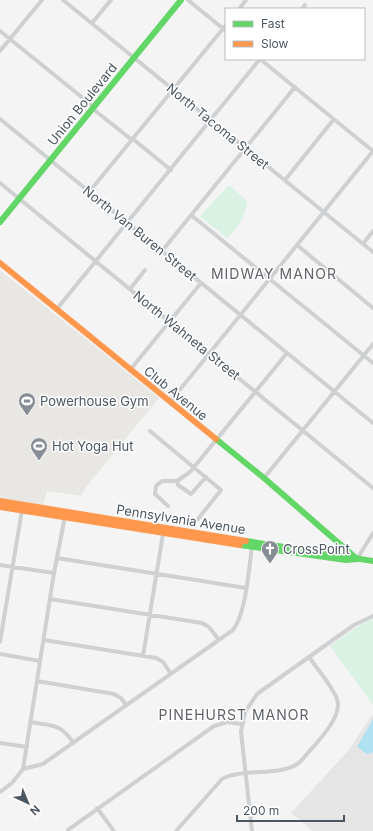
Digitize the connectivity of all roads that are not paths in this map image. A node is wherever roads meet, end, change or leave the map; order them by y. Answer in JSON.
{"nodes":[{"id":1,"x":42,"y":0,"type":"edge"},
{"id":2,"x":63,"y":0,"type":"edge"},
{"id":3,"x":111,"y":0,"type":"edge"},
{"id":4,"x":181,"y":0,"type":"edge"},
{"id":5,"x":188,"y":0,"type":"edge"},
{"id":6,"x":246,"y":0,"type":"edge"},
{"id":7,"x":305,"y":5,"type":"dead end"},
{"id":8,"x":240,"y":8,"type":"edge"},
{"id":9,"x":303,"y":8,"type":"edge"},
{"id":10,"x":92,"y":23,"type":"junction"},
{"id":11,"x":224,"y":30,"type":"edge"},
{"id":12,"x":0,"y":31,"type":"edge"},
{"id":13,"x":10,"y":39,"type":"junction"},
{"id":14,"x":0,"y":51,"type":"edge"},
{"id":15,"x":134,"y":58,"type":"junction"},
{"id":16,"x":259,"y":60,"type":"edge"},
{"id":17,"x":261,"y":60,"type":"edge"},
{"id":18,"x":295,"y":87,"type":"junction"},
{"id":19,"x":173,"y":90,"type":"junction"},
{"id":20,"x":93,"y":108,"type":"junction"},
{"id":21,"x":0,"y":119,"type":"edge"},
{"id":22,"x":334,"y":119,"type":"junction"},
{"id":23,"x":211,"y":120,"type":"junction"},
{"id":24,"x":132,"y":140,"type":"junction"},
{"id":25,"x":245,"y":148,"type":"junction"},
{"id":26,"x":373,"y":151,"type":"edge"},
{"id":27,"x":50,"y":160,"type":"junction"},
{"id":28,"x":171,"y":170,"type":"junction"},
{"id":29,"x":285,"y":180,"type":"junction"},
{"id":30,"x":0,"y":183,"type":"edge"},
{"id":31,"x":89,"y":192,"type":"junction"},
{"id":32,"x":20,"y":199,"type":"junction"},
{"id":33,"x":324,"y":211,"type":"junction"},
{"id":34,"x":190,"y":215,"type":"junction"},
{"id":35,"x":0,"y":222,"type":"edge"},
{"id":36,"x":127,"y":223,"type":"junction"},
{"id":37,"x":373,"y":231,"type":"edge"},
{"id":38,"x":363,"y":244,"type":"junction"},
{"id":39,"x":297,"y":245,"type":"junction"},
{"id":40,"x":162,"y":251,"type":"junction"},
{"id":41,"x":373,"y":252,"type":"edge"},
{"id":42,"x":96,"y":262,"type":"junction"},
{"id":43,"x":0,"y":263,"type":"edge"},
{"id":44,"x":145,"y":270,"type":"dead end"},
{"id":45,"x":269,"y":278,"type":"junction"},
{"id":46,"x":201,"y":283,"type":"junction"},
{"id":47,"x":130,"y":288,"type":"junction"},
{"id":48,"x":373,"y":308,"type":"edge"},
{"id":49,"x":56,"y":310,"type":"junction"},
{"id":50,"x":240,"y":314,"type":"junction"},
{"id":51,"x":170,"y":321,"type":"junction"},
{"id":52,"x":373,"y":344,"type":"edge"},
{"id":53,"x":209,"y":353,"type":"junction"},
{"id":54,"x":287,"y":353,"type":"junction"},
{"id":55,"x":364,"y":356,"type":"junction"},
{"id":56,"x":373,"y":363,"type":"edge"},
{"id":57,"x":130,"y":370,"type":"junction"},
{"id":58,"x":256,"y":392,"type":"junction"},
{"id":59,"x":334,"y":392,"type":"junction"},
{"id":60,"x":170,"y":402,"type":"junction"},
{"id":61,"x":373,"y":423,"type":"edge"},
{"id":62,"x":303,"y":430,"type":"junction"},
{"id":63,"x":150,"y":432,"type":"dead end"},
{"id":64,"x":216,"y":440,"type":"junction"},
{"id":65,"x":194,"y":468,"type":"junction"},
{"id":66,"x":206,"y":477,"type":"junction"},
{"id":67,"x":264,"y":478,"type":"junction"},
{"id":68,"x":177,"y":481,"type":"junction"},
{"id":69,"x":373,"y":488,"type":"edge"},
{"id":70,"x":0,"y":502,"type":"edge"},
{"id":71,"x":168,"y":506,"type":"dead end"},
{"id":72,"x":0,"y":507,"type":"edge"},
{"id":73,"x":22,"y":508,"type":"junction"},
{"id":74,"x":65,"y":515,"type":"junction"},
{"id":75,"x":198,"y":519,"type":"dead end"},
{"id":76,"x":373,"y":533,"type":"edge"},
{"id":77,"x":163,"y":534,"type":"junction"},
{"id":78,"x":337,"y":543,"type":"junction"},
{"id":79,"x":252,"y":544,"type":"junction"},
{"id":80,"x":57,"y":558,"type":"junction"},
{"id":81,"x":345,"y":558,"type":"junction"},
{"id":82,"x":357,"y":559,"type":"junction"},
{"id":83,"x":373,"y":561,"type":"edge"},
{"id":84,"x":0,"y":565,"type":"edge"},
{"id":85,"x":12,"y":567,"type":"junction"},
{"id":86,"x":54,"y":573,"type":"junction"},
{"id":87,"x":156,"y":574,"type":"junction"},
{"id":88,"x":246,"y":588,"type":"junction"},
{"id":89,"x":50,"y":599,"type":"junction"},
{"id":90,"x":2,"y":610,"type":"edge"},
{"id":91,"x":149,"y":615,"type":"junction"},
{"id":92,"x":373,"y":616,"type":"edge"},
{"id":93,"x":44,"y":640,"type":"junction"},
{"id":94,"x":218,"y":640,"type":"junction"},
{"id":95,"x":0,"y":642,"type":"edge"},
{"id":96,"x":0,"y":654,"type":"edge"},
{"id":97,"x":143,"y":656,"type":"junction"},
{"id":98,"x":309,"y":657,"type":"junction"},
{"id":99,"x":40,"y":661,"type":"junction"},
{"id":100,"x":171,"y":674,"type":"junction"},
{"id":101,"x":37,"y":681,"type":"junction"},
{"id":102,"x":126,"y":705,"type":"junction"},
{"id":103,"x":30,"y":722,"type":"junction"},
{"id":104,"x":241,"y":724,"type":"junction"},
{"id":105,"x":73,"y":742,"type":"junction"},
{"id":106,"x":0,"y":743,"type":"edge"},
{"id":107,"x":27,"y":747,"type":"junction"},
{"id":108,"x":24,"y":769,"type":"junction"},
{"id":109,"x":246,"y":773,"type":"junction"},
{"id":110,"x":0,"y":792,"type":"edge"},
{"id":111,"x":97,"y":808,"type":"junction"},
{"id":112,"x":68,"y":830,"type":"dead end"},
{"id":113,"x":114,"y":831,"type":"edge"},
{"id":114,"x":176,"y":831,"type":"edge"},
{"id":115,"x":252,"y":831,"type":"edge"}],
"edges":[{"from":1,"to":13,"type":"street"},
{"from":2,"to":10,"type":"street","name":"North Tacoma Street"},
{"from":3,"to":10,"type":"street"},
{"from":4,"to":15,"type":"street","name":"Union Boulevard"},
{"from":5,"to":11,"type":"street"},
{"from":6,"to":8,"type":"street"},
{"from":7,"to":9,"type":"street"},
{"from":10,"to":15,"type":"street","name":"North Tacoma Street"},
{"from":11,"to":19,"type":"street"},
{"from":12,"to":13,"type":"street"},
{"from":13,"to":14,"type":"street"},
{"from":13,"to":20,"type":"street"},
{"from":15,"to":19,"type":"street","name":"North Tacoma Street"},
{"from":15,"to":20,"type":"street","name":"Union Boulevard"},
{"from":16,"to":23,"type":"street"},
{"from":17,"to":18,"type":"street"},
{"from":18,"to":22,"type":"street"},
{"from":18,"to":25,"type":"street"},
{"from":19,"to":23,"type":"street","name":"North Tacoma Street"},
{"from":19,"to":24,"type":"street"},
{"from":20,"to":24,"type":"street"},
{"from":20,"to":27,"type":"street","name":"Union Boulevard"},
{"from":21,"to":27,"type":"street","name":"North Van Buren Street"},
{"from":22,"to":26,"type":"street"},
{"from":22,"to":29,"type":"street"},
{"from":23,"to":25,"type":"street","name":"North Tacoma Street"},
{"from":23,"to":28,"type":"street"},
{"from":24,"to":28,"type":"street"},
{"from":24,"to":31,"type":"street"},
{"from":25,"to":29,"type":"street","name":"North Tacoma Street"},
{"from":25,"to":34,"type":"street"},
{"from":26,"to":33,"type":"street"},
{"from":27,"to":31,"type":"street","name":"North Van Buren Street"},
{"from":27,"to":32,"type":"street","name":"Union Boulevard"},
{"from":28,"to":36,"type":"street"},
{"from":29,"to":33,"type":"street","name":"North Tacoma Street"},
{"from":30,"to":32,"type":"street","name":"North Wahneta Street"},
{"from":31,"to":36,"type":"street","name":"North Van Buren Street"},
{"from":32,"to":35,"type":"street","name":"Union Boulevard"},
{"from":32,"to":42,"type":"street","name":"North Wahneta Street"},
{"from":33,"to":38,"type":"street","name":"North Tacoma Street"},
{"from":33,"to":39,"type":"street"},
{"from":34,"to":40,"type":"street"},
{"from":34,"to":45,"type":"street"},
{"from":36,"to":40,"type":"street","name":"North Van Buren Street"},
{"from":36,"to":42,"type":"street"},
{"from":37,"to":38,"type":"street"},
{"from":38,"to":41,"type":"street","name":"North Tacoma Street"},
{"from":39,"to":45,"type":"street"},
{"from":39,"to":48,"type":"street"},
{"from":40,"to":46,"type":"street","name":"North Van Buren Street"},
{"from":42,"to":47,"type":"street","name":"North Wahneta Street"},
{"from":42,"to":49,"type":"street"},
{"from":43,"to":49,"type":"street","name":"Club Avenue"},
{"from":44,"to":47,"type":"street"},
{"from":45,"to":50,"type":"street"},
{"from":45,"to":55,"type":"street"},
{"from":46,"to":50,"type":"street","name":"North Van Buren Street"},
{"from":46,"to":51,"type":"street"},
{"from":47,"to":51,"type":"street","name":"North Wahneta Street"},
{"from":49,"to":57,"type":"street","name":"Club Avenue"},
{"from":50,"to":53,"type":"street"},
{"from":50,"to":54,"type":"street","name":"North Van Buren Street"},
{"from":51,"to":53,"type":"street","name":"North Wahneta Street"},
{"from":51,"to":57,"type":"street"},
{"from":52,"to":55,"type":"street"},
{"from":53,"to":58,"type":"street","name":"North Wahneta Street"},
{"from":53,"to":60,"type":"street"},
{"from":54,"to":58,"type":"street"},
{"from":54,"to":59,"type":"street","name":"North Van Buren Street"},
{"from":55,"to":56,"type":"street"},
{"from":55,"to":59,"type":"street"},
{"from":57,"to":60,"type":"street","name":"Club Avenue"},
{"from":58,"to":62,"type":"street","name":"North Wahneta Street"},
{"from":58,"to":64,"type":"street"},
{"from":59,"to":61,"type":"street","name":"North Van Buren Street"},
{"from":59,"to":62,"type":"street"},
{"from":60,"to":64,"type":"street","name":"Club Avenue"},
{"from":62,"to":67,"type":"street"},
{"from":62,"to":69,"type":"street","name":"North Wahneta Street"},
{"from":63,"to":65,"type":"street"},
{"from":64,"to":65,"type":"street"},
{"from":64,"to":67,"type":"street","name":"Club Avenue"},
{"from":65,"to":66,"type":"street"},
{"from":65,"to":68,"type":"street"},
{"from":66,"to":68,"type":"street"},
{"from":66,"to":75,"type":"street"},
{"from":67,"to":78,"type":"street","name":"Club Avenue"},
{"from":68,"to":71,"type":"street"},
{"from":70,"to":73,"type":"street","name":"Pennsylvania Avenue"},
{"from":72,"to":73,"type":"street","name":"Pennsylvania Avenue"},
{"from":73,"to":74,"type":"street","name":"Pennsylvania Avenue"},
{"from":73,"to":85,"type":"street"},
{"from":74,"to":77,"type":"street","name":"Pennsylvania Avenue"},
{"from":74,"to":79,"type":"street","name":"Pennsylvania Avenue"},
{"from":74,"to":80,"type":"street"},
{"from":76,"to":82,"type":"street"},
{"from":77,"to":79,"type":"street","name":"Pennsylvania Avenue"},
{"from":77,"to":87,"type":"street"},
{"from":78,"to":81,"type":"street","name":"Club Avenue"},
{"from":78,"to":82,"type":"street","name":"Club Avenue"},
{"from":79,"to":81,"type":"street","name":"Pennsylvania Avenue"},
{"from":79,"to":88,"type":"street"},
{"from":80,"to":86,"type":"street"},
{"from":80,"to":87,"type":"street"},
{"from":81,"to":82,"type":"street","name":"Pennsylvania Avenue"},
{"from":82,"to":83,"type":"street","name":"Pennsylvania Avenue"},
{"from":84,"to":85,"type":"street"},
{"from":85,"to":86,"type":"street"},
{"from":85,"to":90,"type":"street"},
{"from":86,"to":89,"type":"street"},
{"from":87,"to":88,"type":"street"},
{"from":87,"to":91,"type":"street"},
{"from":88,"to":94,"type":"street"},
{"from":89,"to":91,"type":"street"},
{"from":89,"to":93,"type":"street"},
{"from":90,"to":95,"type":"street"},
{"from":91,"to":94,"type":"street"},
{"from":91,"to":97,"type":"street"},
{"from":92,"to":98,"type":"street"},
{"from":93,"to":97,"type":"street"},
{"from":93,"to":99,"type":"street"},
{"from":94,"to":100,"type":"street"},
{"from":96,"to":99,"type":"street"},
{"from":97,"to":100,"type":"street"},
{"from":98,"to":104,"type":"street"},
{"from":98,"to":109,"type":"street"},
{"from":99,"to":101,"type":"street"},
{"from":100,"to":102,"type":"street"},
{"from":101,"to":102,"type":"street"},
{"from":101,"to":103,"type":"street"},
{"from":102,"to":105,"type":"street"},
{"from":103,"to":105,"type":"street"},
{"from":103,"to":107,"type":"street"},
{"from":104,"to":109,"type":"street"},
{"from":104,"to":111,"type":"street"},
{"from":105,"to":108,"type":"street"},
{"from":106,"to":107,"type":"street"},
{"from":107,"to":108,"type":"street"},
{"from":108,"to":110,"type":"street"},
{"from":109,"to":114,"type":"street"},
{"from":109,"to":115,"type":"street"},
{"from":111,"to":112,"type":"street"},
{"from":111,"to":113,"type":"street"}]}
